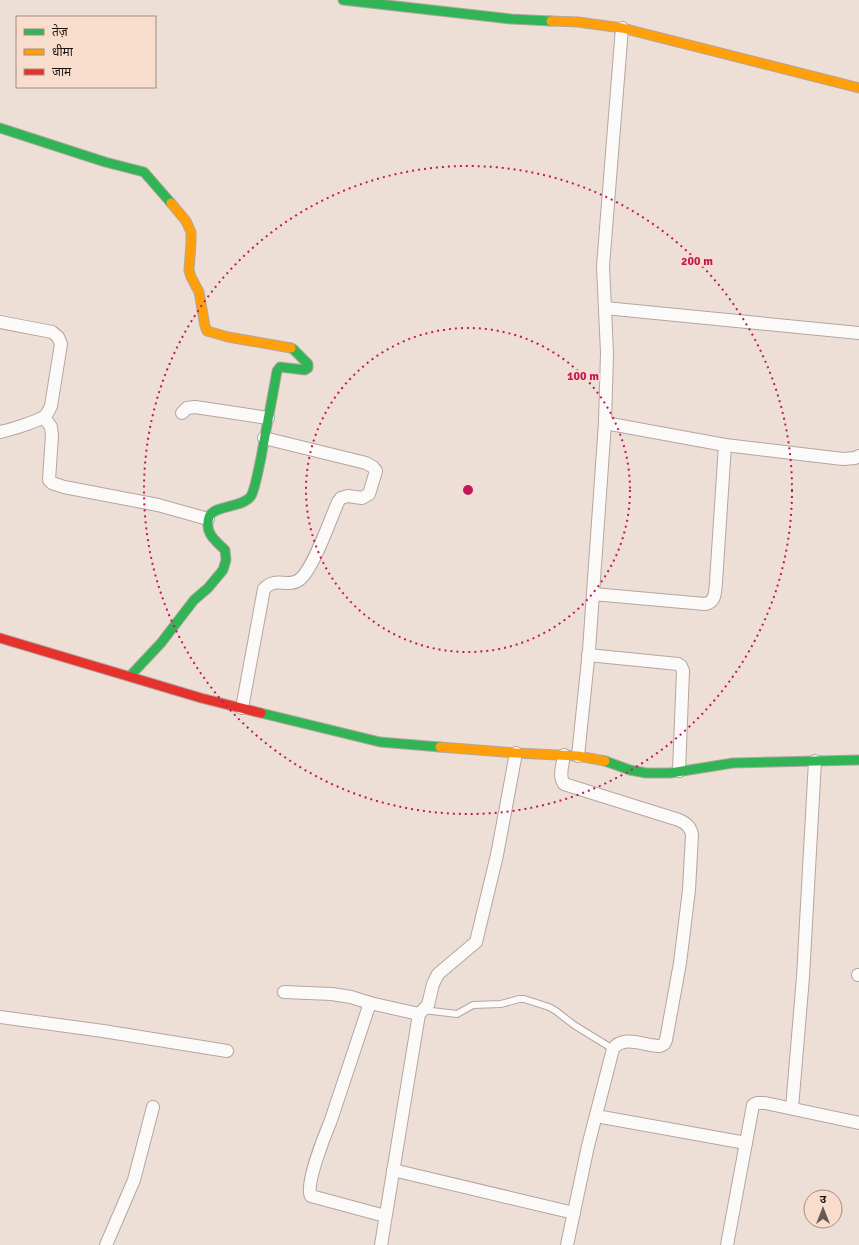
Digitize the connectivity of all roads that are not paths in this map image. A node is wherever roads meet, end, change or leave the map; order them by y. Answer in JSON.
{"nodes":[{"id":1,"x":343,"y":0,"type":"edge"},
{"id":2,"x":622,"y":28,"type":"junction"},
{"id":3,"x":859,"y":88,"type":"edge"},
{"id":4,"x":0,"y":128,"type":"edge"},
{"id":5,"x":605,"y":308,"type":"junction"},
{"id":6,"x":0,"y":322,"type":"edge"},
{"id":7,"x":859,"y":333,"type":"edge"},
{"id":8,"x":182,"y":414,"type":"dead end"},
{"id":9,"x":44,"y":416,"type":"junction"},
{"id":10,"x":268,"y":418,"type":"junction"},
{"id":11,"x":605,"y":423,"type":"junction"},
{"id":12,"x":0,"y":432,"type":"edge"},
{"id":13,"x":264,"y":438,"type":"junction"},
{"id":14,"x":725,"y":444,"type":"junction"},
{"id":15,"x":859,"y":456,"type":"edge"},
{"id":16,"x":208,"y":519,"type":"junction"},
{"id":17,"x":593,"y":594,"type":"junction"},
{"id":18,"x":0,"y":638,"type":"edge"},
{"id":19,"x":588,"y":655,"type":"junction"},
{"id":20,"x":130,"y":676,"type":"junction"},
{"id":21,"x":242,"y":708,"type":"junction"},
{"id":22,"x":516,"y":752,"type":"junction"},
{"id":23,"x":564,"y":755,"type":"junction"},
{"id":24,"x":578,"y":756,"type":"junction"},
{"id":25,"x":859,"y":760,"type":"edge"},
{"id":26,"x":815,"y":761,"type":"junction"},
{"id":27,"x":679,"y":771,"type":"junction"},
{"id":28,"x":284,"y":992,"type":"dead end"},
{"id":29,"x":370,"y":1003,"type":"junction"},
{"id":30,"x":421,"y":1012,"type":"junction"},
{"id":31,"x":0,"y":1017,"type":"edge"},
{"id":32,"x":613,"y":1049,"type":"junction"},
{"id":33,"x":227,"y":1051,"type":"dead end"},
{"id":34,"x":152,"y":1107,"type":"dead end"},
{"id":35,"x":792,"y":1108,"type":"junction"},
{"id":36,"x":596,"y":1116,"type":"junction"},
{"id":37,"x":859,"y":1123,"type":"edge"},
{"id":38,"x":746,"y":1143,"type":"junction"},
{"id":39,"x":393,"y":1170,"type":"junction"},
{"id":40,"x":574,"y":1213,"type":"junction"},
{"id":41,"x":385,"y":1216,"type":"junction"},
{"id":42,"x":106,"y":1245,"type":"edge"},
{"id":43,"x":380,"y":1245,"type":"edge"},
{"id":44,"x":567,"y":1245,"type":"edge"},
{"id":45,"x":727,"y":1245,"type":"edge"}],
"edges":[{"from":1,"to":2,"type":"street"},
{"from":2,"to":3,"type":"street"},
{"from":2,"to":5,"type":"street"},
{"from":4,"to":10,"type":"street"},
{"from":5,"to":7,"type":"street"},
{"from":5,"to":11,"type":"street"},
{"from":6,"to":9,"type":"street"},
{"from":8,"to":10,"type":"street"},
{"from":9,"to":12,"type":"street"},
{"from":9,"to":16,"type":"street"},
{"from":10,"to":13,"type":"street"},
{"from":11,"to":14,"type":"street"},
{"from":11,"to":17,"type":"street"},
{"from":13,"to":16,"type":"street"},
{"from":13,"to":21,"type":"street"},
{"from":14,"to":15,"type":"street"},
{"from":14,"to":17,"type":"street"},
{"from":16,"to":20,"type":"street"},
{"from":17,"to":19,"type":"street"},
{"from":18,"to":20,"type":"street"},
{"from":19,"to":24,"type":"street"},
{"from":19,"to":27,"type":"street"},
{"from":20,"to":21,"type":"street"},
{"from":21,"to":22,"type":"street"},
{"from":22,"to":23,"type":"street"},
{"from":22,"to":30,"type":"street"},
{"from":23,"to":24,"type":"street"},
{"from":23,"to":32,"type":"street"},
{"from":24,"to":27,"type":"street"},
{"from":25,"to":26,"type":"street"},
{"from":26,"to":27,"type":"street"},
{"from":26,"to":35,"type":"street"},
{"from":28,"to":29,"type":"street"},
{"from":29,"to":30,"type":"street"},
{"from":29,"to":41,"type":"street"},
{"from":30,"to":32,"type":"lane"},
{"from":30,"to":39,"type":"street"},
{"from":31,"to":33,"type":"street"},
{"from":32,"to":36,"type":"street"},
{"from":34,"to":42,"type":"street"},
{"from":35,"to":37,"type":"street"},
{"from":35,"to":38,"type":"street"},
{"from":36,"to":38,"type":"street"},
{"from":36,"to":40,"type":"street"},
{"from":38,"to":45,"type":"street"},
{"from":39,"to":40,"type":"street"},
{"from":39,"to":41,"type":"street"},
{"from":40,"to":44,"type":"street"},
{"from":41,"to":43,"type":"street"}]}
